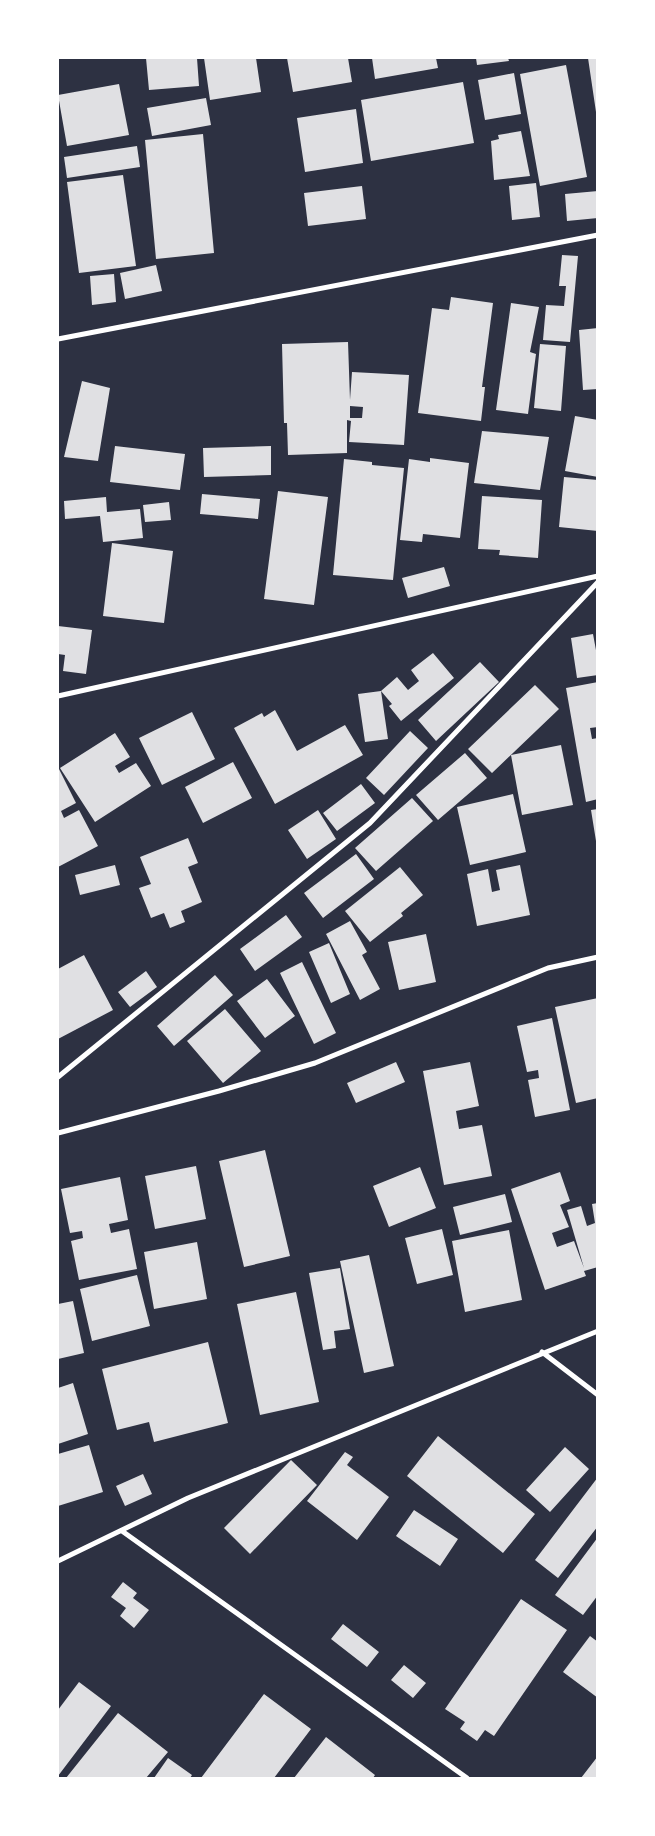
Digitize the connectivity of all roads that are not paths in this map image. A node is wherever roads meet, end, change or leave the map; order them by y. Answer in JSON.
{"nodes":[{"id":1,"x":598,"y":235,"type":"edge"},
{"id":2,"x":58,"y":338,"type":"edge"},
{"id":3,"x":598,"y":576,"type":"edge"},
{"id":4,"x":598,"y":582,"type":"edge"},
{"id":5,"x":58,"y":696,"type":"edge"},
{"id":6,"x":598,"y":956,"type":"edge"},
{"id":7,"x":58,"y":1077,"type":"edge"},
{"id":8,"x":58,"y":1133,"type":"edge"},
{"id":9,"x":598,"y":1330,"type":"edge"},
{"id":10,"x":542,"y":1352,"type":"junction"},
{"id":11,"x":598,"y":1395,"type":"edge"},
{"id":12,"x":122,"y":1531,"type":"junction"},
{"id":13,"x":58,"y":1561,"type":"edge"},
{"id":14,"x":467,"y":1778,"type":"edge"}],
"edges":[{"from":1,"to":2,"type":"street"},
{"from":3,"to":5,"type":"street"},
{"from":4,"to":7,"type":"street"},
{"from":6,"to":8,"type":"street"},
{"from":9,"to":10,"type":"street"},
{"from":10,"to":11,"type":"street"},
{"from":10,"to":12,"type":"street"},
{"from":12,"to":13,"type":"street"},
{"from":12,"to":14,"type":"street"}]}
